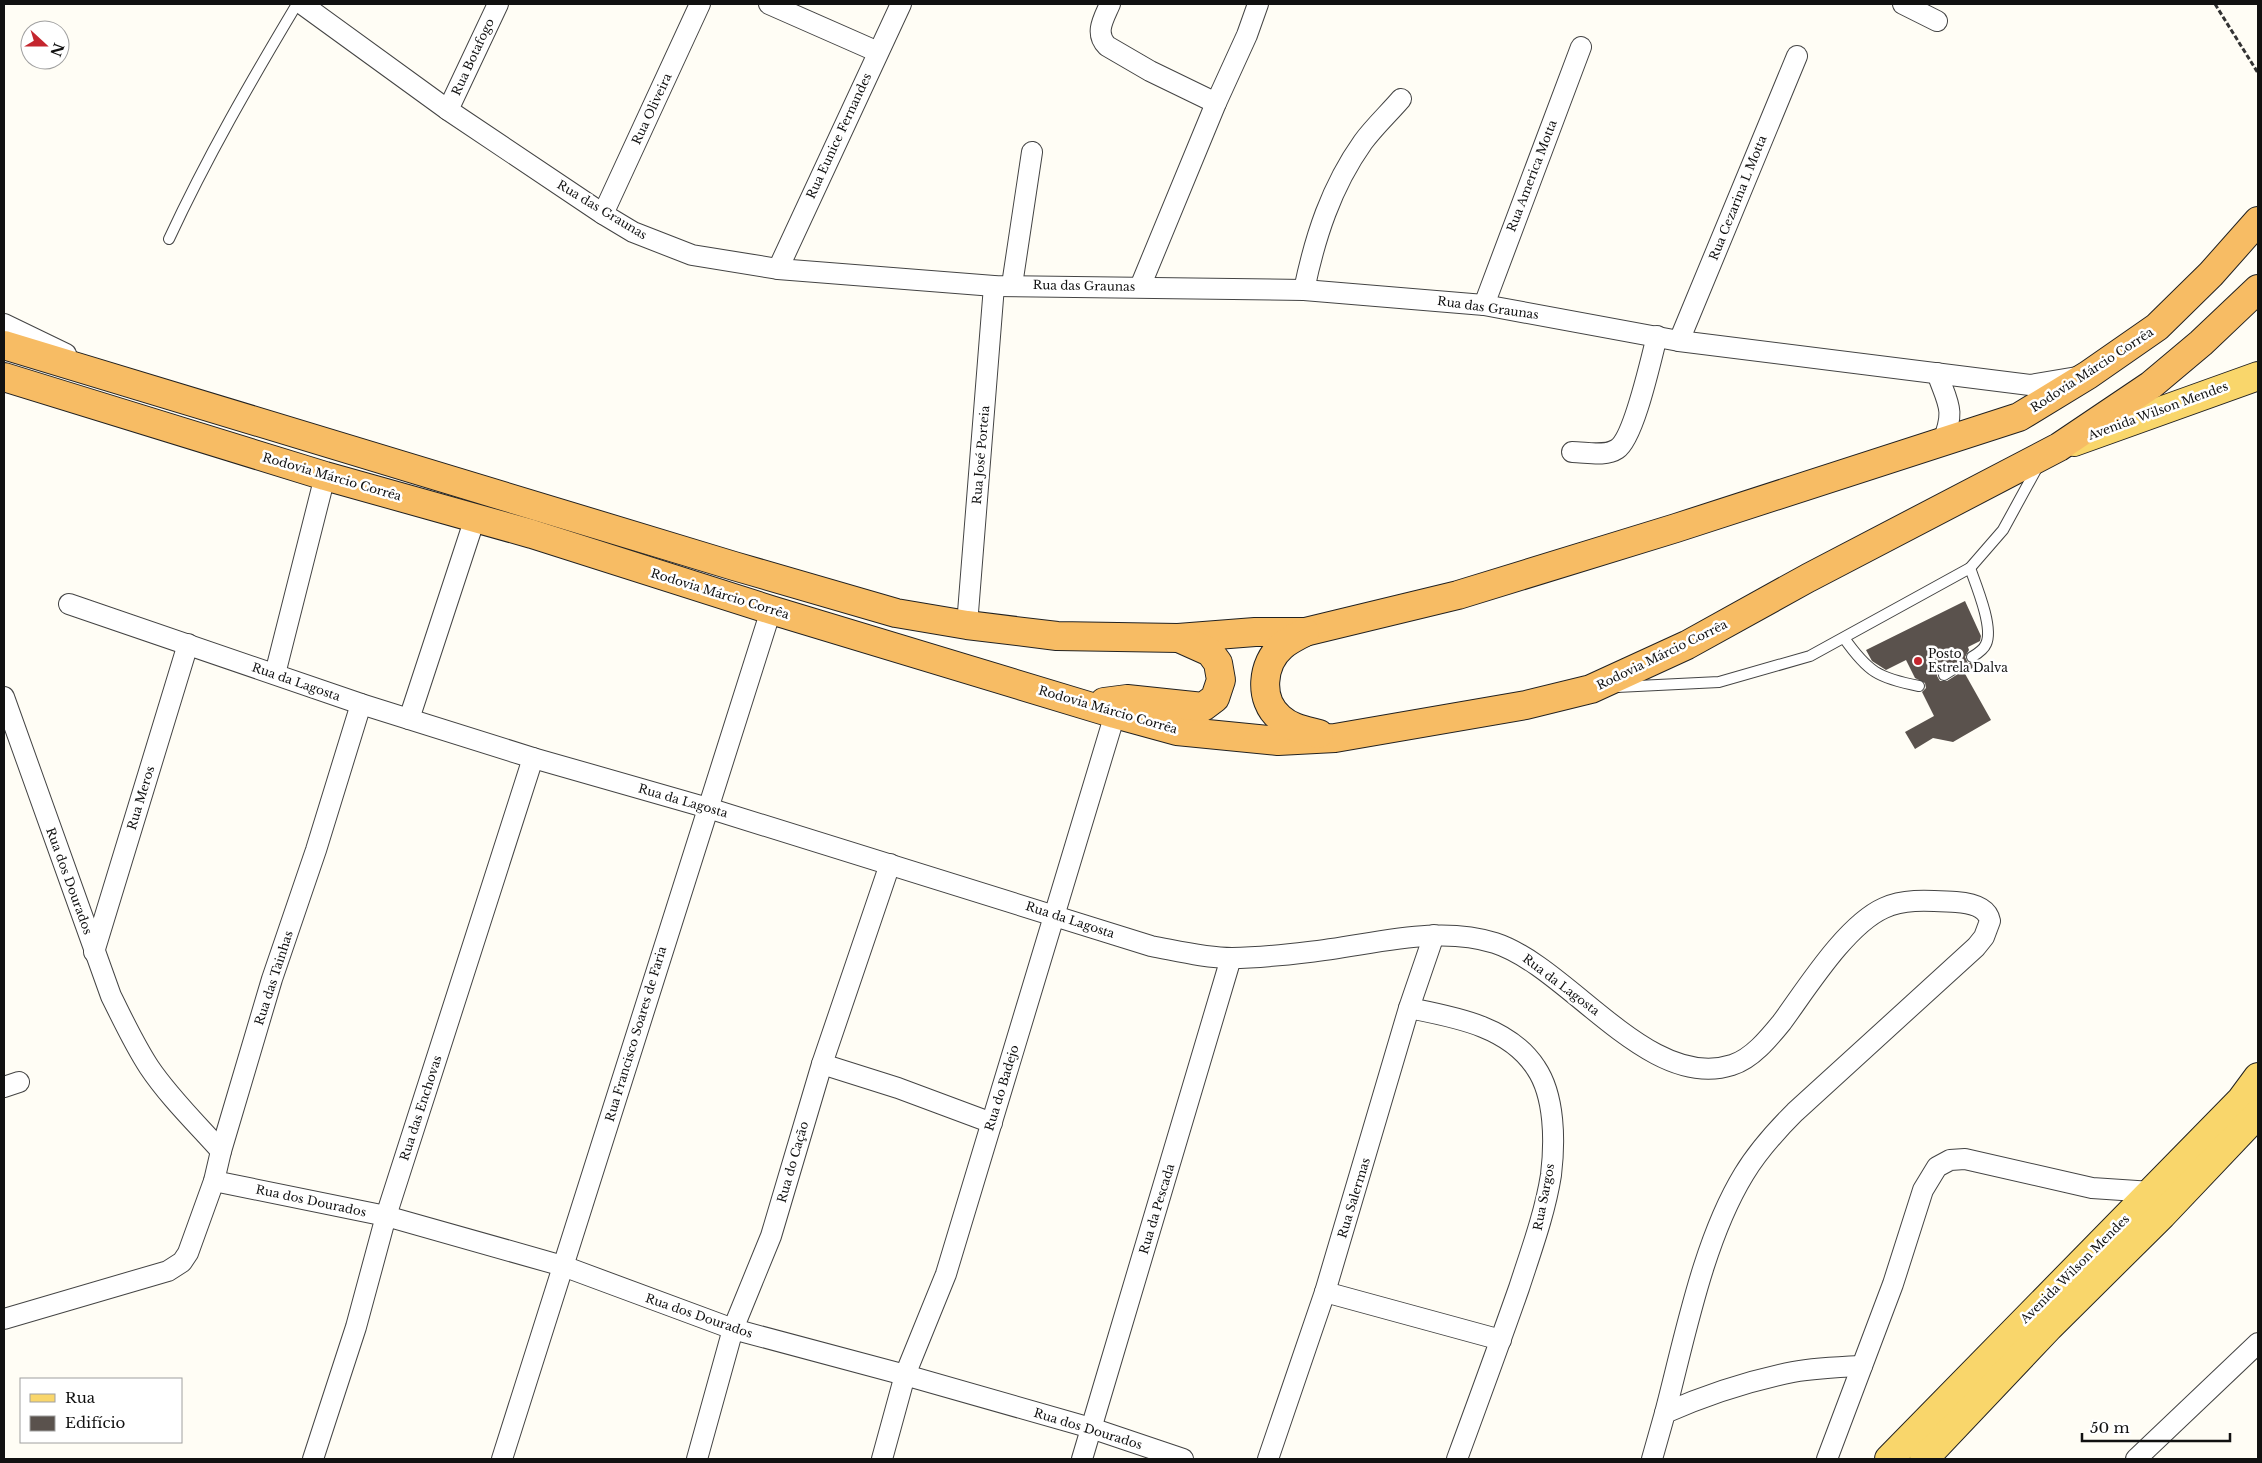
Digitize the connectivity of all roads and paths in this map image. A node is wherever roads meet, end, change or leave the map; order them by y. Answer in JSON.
{"nodes":[{"id":1,"x":297,"y":4,"type":"edge"},
{"id":2,"x":302,"y":4,"type":"edge"},
{"id":3,"x":498,"y":4,"type":"edge"},
{"id":4,"x":700,"y":4,"type":"edge"},
{"id":5,"x":768,"y":4,"type":"edge"},
{"id":6,"x":901,"y":4,"type":"edge"},
{"id":7,"x":1110,"y":4,"type":"edge"},
{"id":8,"x":1258,"y":4,"type":"edge"},
{"id":9,"x":1903,"y":4,"type":"edge"},
{"id":10,"x":2215,"y":4,"type":"edge"},
{"id":11,"x":1937,"y":21,"type":"dead end"},
{"id":12,"x":1580,"y":47,"type":"dead end"},
{"id":13,"x":878,"y":52,"type":"junction"},
{"id":14,"x":1797,"y":56,"type":"dead end"},
{"id":15,"x":2258,"y":73,"type":"edge"},
{"id":16,"x":1401,"y":99,"type":"dead end"},
{"id":17,"x":1216,"y":104,"type":"junction"},
{"id":18,"x":448,"y":110,"type":"junction"},
{"id":19,"x":1032,"y":152,"type":"dead end"},
{"id":20,"x":603,"y":214,"type":"junction"},
{"id":21,"x":2258,"y":221,"type":"edge"},
{"id":22,"x":169,"y":239,"type":"dead end"},
{"id":23,"x":778,"y":269,"type":"junction"},
{"id":24,"x":1003,"y":285,"type":"junction"},
{"id":25,"x":1140,"y":287,"type":"junction"},
{"id":26,"x":2258,"y":289,"type":"edge"},
{"id":27,"x":1304,"y":290,"type":"junction"},
{"id":28,"x":1484,"y":304,"type":"junction"},
{"id":29,"x":4,"y":324,"type":"edge"},
{"id":30,"x":1657,"y":336,"type":"junction"},
{"id":31,"x":1679,"y":340,"type":"junction"},
{"id":32,"x":4,"y":345,"type":"edge"},
{"id":33,"x":1937,"y":373,"type":"junction"},
{"id":34,"x":2088,"y":376,"type":"junction"},
{"id":35,"x":2258,"y":376,"type":"edge"},
{"id":36,"x":4,"y":377,"type":"edge"},
{"id":37,"x":124,"y":381,"type":"junction"},
{"id":38,"x":1942,"y":443,"type":"junction"},
{"id":39,"x":2051,"y":451,"type":"junction"},
{"id":40,"x":1572,"y":452,"type":"dead end"},
{"id":41,"x":325,"y":476,"type":"junction"},
{"id":42,"x":475,"y":518,"type":"junction"},
{"id":43,"x":1970,"y":568,"type":"junction"},
{"id":44,"x":69,"y":604,"type":"dead end"},
{"id":45,"x":771,"y":610,"type":"junction"},
{"id":46,"x":967,"y":625,"type":"junction"},
{"id":47,"x":1305,"y":632,"type":"junction"},
{"id":48,"x":1178,"y":638,"type":"junction"},
{"id":49,"x":1844,"y":638,"type":"junction"},
{"id":50,"x":188,"y":644,"type":"junction"},
{"id":51,"x":1972,"y":657,"type":"dead end"},
{"id":52,"x":275,"y":674,"type":"junction"},
{"id":53,"x":1919,"y":686,"type":"dead end"},
{"id":54,"x":1591,"y":689,"type":"junction"},
{"id":55,"x":4,"y":697,"type":"edge"},
{"id":56,"x":361,"y":704,"type":"junction"},
{"id":57,"x":1083,"y":705,"type":"junction"},
{"id":58,"x":1115,"y":714,"type":"junction"},
{"id":59,"x":409,"y":719,"type":"junction"},
{"id":60,"x":1335,"y":738,"type":"junction"},
{"id":61,"x":533,"y":758,"type":"junction"},
{"id":62,"x":708,"y":808,"type":"junction"},
{"id":63,"x":890,"y":864,"type":"junction"},
{"id":64,"x":1055,"y":915,"type":"junction"},
{"id":65,"x":1434,"y":935,"type":"junction"},
{"id":66,"x":94,"y":952,"type":"junction"},
{"id":67,"x":1231,"y":958,"type":"junction"},
{"id":68,"x":1409,"y":1008,"type":"junction"},
{"id":69,"x":822,"y":1064,"type":"junction"},
{"id":70,"x":2258,"y":1077,"type":"edge"},
{"id":71,"x":2258,"y":1114,"type":"edge"},
{"id":72,"x":992,"y":1123,"type":"junction"},
{"id":73,"x":221,"y":1151,"type":"junction"},
{"id":74,"x":214,"y":1181,"type":"junction"},
{"id":75,"x":2152,"y":1192,"type":"junction"},
{"id":76,"x":386,"y":1216,"type":"junction"},
{"id":77,"x":563,"y":1266,"type":"junction"},
{"id":78,"x":1325,"y":1292,"type":"junction"},
{"id":79,"x":4,"y":1319,"type":"edge"},
{"id":80,"x":733,"y":1329,"type":"junction"},
{"id":81,"x":1501,"y":1340,"type":"junction"},
{"id":82,"x":2258,"y":1342,"type":"edge"},
{"id":83,"x":1862,"y":1366,"type":"junction"},
{"id":84,"x":905,"y":1375,"type":"junction"},
{"id":85,"x":1665,"y":1413,"type":"junction"},
{"id":86,"x":1091,"y":1428,"type":"junction"},
{"id":87,"x":1928,"y":1458,"type":"edge"},
{"id":88,"x":313,"y":1459,"type":"edge"},
{"id":89,"x":502,"y":1459,"type":"edge"},
{"id":90,"x":697,"y":1459,"type":"edge"},
{"id":91,"x":882,"y":1459,"type":"edge"},
{"id":92,"x":1082,"y":1459,"type":"edge"},
{"id":93,"x":1182,"y":1459,"type":"edge"},
{"id":94,"x":1268,"y":1459,"type":"edge"},
{"id":95,"x":1457,"y":1459,"type":"edge"},
{"id":96,"x":1652,"y":1459,"type":"edge"},
{"id":97,"x":1827,"y":1459,"type":"edge"},
{"id":98,"x":1889,"y":1459,"type":"edge"},
{"id":99,"x":2136,"y":1459,"type":"edge"}],
"edges":[{"from":1,"to":22,"type":"lane"},
{"from":2,"to":18,"type":"street","name":"Rua das Graunas"},
{"from":3,"to":18,"type":"street","name":"Rua Botafogo"},
{"from":4,"to":20,"type":"street","name":"Rua Oliveira"},
{"from":5,"to":13,"type":"street"},
{"from":6,"to":13,"type":"street","name":"Rua Eunice Fernandes"},
{"from":7,"to":17,"type":"street"},
{"from":8,"to":17,"type":"street"},
{"from":9,"to":11,"type":"street"},
{"from":10,"to":15,"type":"path"},
{"from":12,"to":28,"type":"street","name":"Rua America Motta"},
{"from":13,"to":23,"type":"street","name":"Rua Eunice Fernandes"},
{"from":14,"to":31,"type":"street","name":"Rua Cezarina L Motta"},
{"from":16,"to":27,"type":"street"},
{"from":17,"to":25,"type":"street"},
{"from":18,"to":20,"type":"street","name":"Rua das Graunas"},
{"from":19,"to":24,"type":"street","name":"Rua José Porteia"},
{"from":20,"to":23,"type":"street","name":"Rua das Graunas"},
{"from":21,"to":34,"type":"highway","name":"Rodovia Márcio Corrêa"},
{"from":23,"to":24,"type":"street","name":"Rua das Graunas"},
{"from":24,"to":25,"type":"street","name":"Rua das Graunas"},
{"from":24,"to":46,"type":"street","name":"Rua José Porteia"},
{"from":25,"to":27,"type":"street","name":"Rua das Graunas"},
{"from":26,"to":39,"type":"highway","name":"Rodovia Márcio Corrêa"},
{"from":27,"to":28,"type":"street","name":"Rua das Graunas"},
{"from":28,"to":30,"type":"street","name":"Rua das Graunas"},
{"from":29,"to":37,"type":"street"},
{"from":30,"to":31,"type":"street","name":"Rua das Graunas"},
{"from":30,"to":40,"type":"street"},
{"from":31,"to":33,"type":"street","name":"Rua das Graunas"},
{"from":32,"to":37,"type":"highway","name":"Rodovia Márcio Corrêa"},
{"from":33,"to":34,"type":"street","name":"Rua das Graunas"},
{"from":33,"to":38,"type":"street"},
{"from":34,"to":38,"type":"highway","name":"Rodovia Márcio Corrêa"},
{"from":35,"to":39,"type":"main road","name":"Avenida Wilson Mendes"},
{"from":36,"to":41,"type":"highway","name":"Rodovia Márcio Corrêa"},
{"from":37,"to":46,"type":"highway","name":"Rodovia Márcio Corrêa"},
{"from":38,"to":47,"type":"highway","name":"Rodovia Márcio Corrêa"},
{"from":39,"to":43,"type":"lane"},
{"from":39,"to":54,"type":"highway","name":"Rodovia Márcio Corrêa"},
{"from":41,"to":42,"type":"highway","name":"Rodovia Márcio Corrêa"},
{"from":41,"to":52,"type":"street"},
{"from":42,"to":45,"type":"highway","name":"Rodovia Márcio Corrêa"},
{"from":42,"to":59,"type":"street"},
{"from":43,"to":49,"type":"lane"},
{"from":43,"to":51,"type":"lane"},
{"from":44,"to":50,"type":"street","name":"Rua da Lagosta"},
{"from":45,"to":57,"type":"highway","name":"Rodovia Márcio Corrêa"},
{"from":45,"to":62,"type":"street","name":"Rua Francisco Soares de Faria"},
{"from":46,"to":48,"type":"highway","name":"Rodovia Márcio Corrêa"},
{"from":47,"to":48,"type":"highway","name":"Rodovia Márcio Corrêa"},
{"from":47,"to":60,"type":"highway"},
{"from":48,"to":57,"type":"highway"},
{"from":49,"to":53,"type":"lane"},
{"from":49,"to":54,"type":"lane"},
{"from":50,"to":52,"type":"street","name":"Rua da Lagosta"},
{"from":50,"to":66,"type":"street","name":"Rua Meros"},
{"from":52,"to":56,"type":"street","name":"Rua da Lagosta"},
{"from":54,"to":60,"type":"highway","name":"Rodovia Márcio Corrêa"},
{"from":55,"to":66,"type":"street","name":"Rua dos Dourados"},
{"from":56,"to":59,"type":"street","name":"Rua da Lagosta"},
{"from":56,"to":73,"type":"street","name":"Rua das Tainhas"},
{"from":57,"to":58,"type":"highway","name":"Rodovia Márcio Corrêa"},
{"from":58,"to":60,"type":"highway","name":"Rodovia Márcio Corrêa"},
{"from":58,"to":64,"type":"street","name":"Rua do Badejo"},
{"from":59,"to":61,"type":"street","name":"Rua da Lagosta"},
{"from":61,"to":62,"type":"street","name":"Rua da Lagosta"},
{"from":61,"to":76,"type":"street","name":"Rua das Enchovas"},
{"from":62,"to":63,"type":"street","name":"Rua da Lagosta"},
{"from":62,"to":77,"type":"street","name":"Rua Francisco Soares de Faria"},
{"from":63,"to":64,"type":"street","name":"Rua da Lagosta"},
{"from":63,"to":69,"type":"street","name":"Rua do Cação"},
{"from":64,"to":67,"type":"street","name":"Rua da Lagosta"},
{"from":64,"to":72,"type":"street","name":"Rua do Badejo"},
{"from":65,"to":67,"type":"street","name":"Rua da Lagosta"},
{"from":65,"to":68,"type":"street","name":"Rua Salermas"},
{"from":65,"to":85,"type":"street","name":"Rua da Lagosta"},
{"from":66,"to":73,"type":"street","name":"Rua dos Dourados"},
{"from":67,"to":86,"type":"street","name":"Rua da Pescada"},
{"from":68,"to":78,"type":"street","name":"Rua Salermas"},
{"from":68,"to":81,"type":"street","name":"Rua Sargos"},
{"from":69,"to":72,"type":"street"},
{"from":69,"to":80,"type":"street","name":"Rua do Cação"},
{"from":70,"to":75,"type":"main road","name":"Avenida Wilson Mendes"},
{"from":71,"to":87,"type":"main road","name":"Avenida Wilson Mendes"},
{"from":72,"to":84,"type":"street","name":"Rua do Badejo"},
{"from":73,"to":74,"type":"street","name":"Rua das Tainhas"},
{"from":74,"to":76,"type":"street","name":"Rua dos Dourados"},
{"from":74,"to":79,"type":"street","name":"Rua das Tainhas"},
{"from":75,"to":83,"type":"street"},
{"from":75,"to":98,"type":"main road","name":"Avenida Wilson Mendes"},
{"from":76,"to":77,"type":"street","name":"Rua dos Dourados"},
{"from":76,"to":88,"type":"street","name":"Rua das Enchovas"},
{"from":77,"to":80,"type":"street","name":"Rua dos Dourados"},
{"from":77,"to":89,"type":"street","name":"Rua Francisco Soares de Faria"},
{"from":78,"to":81,"type":"street"},
{"from":78,"to":94,"type":"street","name":"Rua Salermas"},
{"from":80,"to":84,"type":"street","name":"Rua dos Dourados"},
{"from":80,"to":90,"type":"street","name":"Rua do Cação"},
{"from":81,"to":95,"type":"street","name":"Rua Sargos"},
{"from":82,"to":99,"type":"street"},
{"from":83,"to":85,"type":"street"},
{"from":83,"to":97,"type":"street"},
{"from":84,"to":86,"type":"street","name":"Rua dos Dourados"},
{"from":84,"to":91,"type":"street","name":"Rua do Badejo"},
{"from":85,"to":96,"type":"street"},
{"from":86,"to":92,"type":"street","name":"Rua da Pescada"},
{"from":86,"to":93,"type":"street","name":"Rua dos Dourados"}]}
